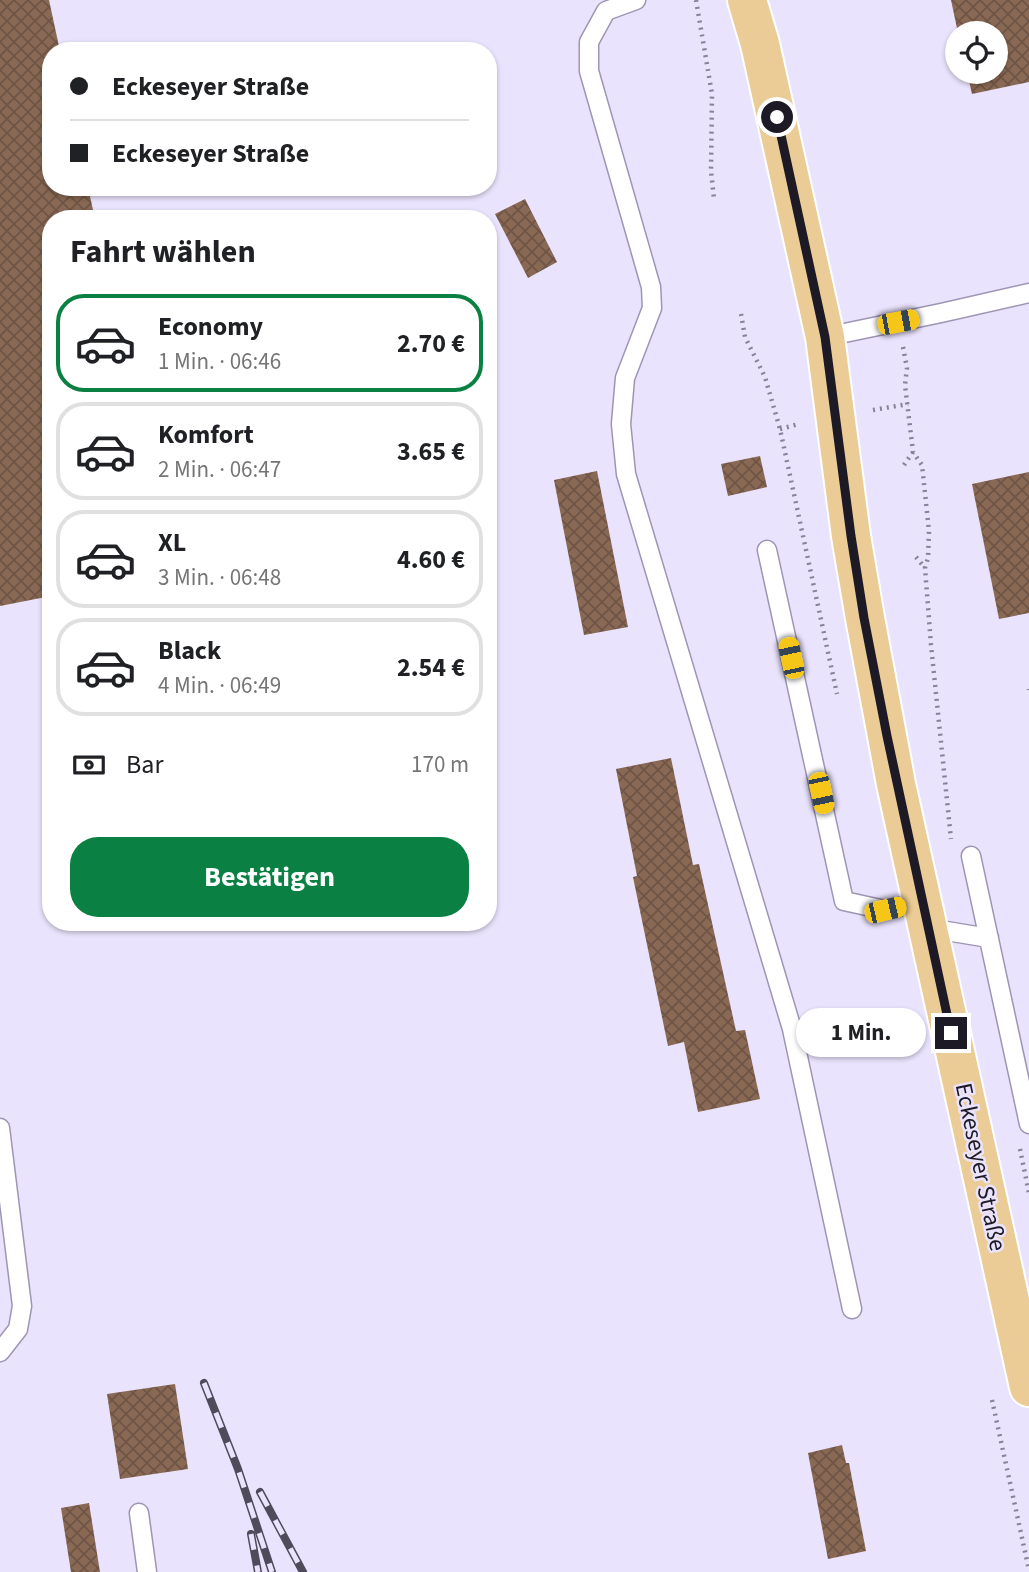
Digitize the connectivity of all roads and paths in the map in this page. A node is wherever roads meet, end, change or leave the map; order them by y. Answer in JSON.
{"nodes":[{"id":1,"x":636,"y":0,"type":"edge"},
{"id":2,"x":696,"y":0,"type":"edge"},
{"id":3,"x":747,"y":0,"type":"edge"},
{"id":4,"x":714,"y":199,"type":"dead end"},
{"id":5,"x":1029,"y":293,"type":"edge"},
{"id":6,"x":741,"y":314,"type":"dead end"},
{"id":7,"x":898,"y":322,"type":"junction"},
{"id":8,"x":825,"y":337,"type":"junction"},
{"id":9,"x":780,"y":429,"type":"dead end"},
{"id":10,"x":913,"y":452,"type":"junction"},
{"id":11,"x":904,"y":465,"type":"dead end"},
{"id":12,"x":767,"y":550,"type":"dead end"},
{"id":13,"x":916,"y":557,"type":"dead end"},
{"id":14,"x":925,"y":568,"type":"junction"},
{"id":15,"x":950,"y":833,"type":"dead end"},
{"id":16,"x":971,"y":856,"type":"dead end"},
{"id":17,"x":925,"y":915,"type":"junction"},
{"id":18,"x":989,"y":939,"type":"junction"},
{"id":19,"x":1029,"y":1124,"type":"edge"},
{"id":20,"x":0,"y":1128,"type":"edge"},
{"id":21,"x":852,"y":1309,"type":"dead end"},
{"id":22,"x":1022,"y":1319,"type":"edge"},
{"id":23,"x":0,"y":1352,"type":"edge"},
{"id":24,"x":1029,"y":1387,"type":"edge"},
{"id":25,"x":139,"y":1513,"type":"dead end"},
{"id":26,"x":147,"y":1572,"type":"edge"}],
"edges":[{"from":1,"to":21,"type":"lane"},
{"from":2,"to":4,"type":"path"},
{"from":3,"to":8,"type":"main road","name":"Eckeseyer Straße"},
{"from":5,"to":7,"type":"lane"},
{"from":6,"to":9,"type":"path"},
{"from":7,"to":8,"type":"lane"},
{"from":7,"to":10,"type":"path"},
{"from":8,"to":17,"type":"main road","name":"Eckeseyer Straße"},
{"from":10,"to":11,"type":"path"},
{"from":10,"to":14,"type":"path"},
{"from":12,"to":17,"type":"lane"},
{"from":13,"to":14,"type":"path"},
{"from":14,"to":15,"type":"path"},
{"from":16,"to":18,"type":"lane"},
{"from":17,"to":18,"type":"lane"},
{"from":17,"to":22,"type":"main road","name":"Eckeseyer Straße"},
{"from":18,"to":19,"type":"lane"},
{"from":20,"to":23,"type":"lane"},
{"from":22,"to":24,"type":"main road","name":"Eckeseyer Straße"},
{"from":25,"to":26,"type":"lane"}]}
